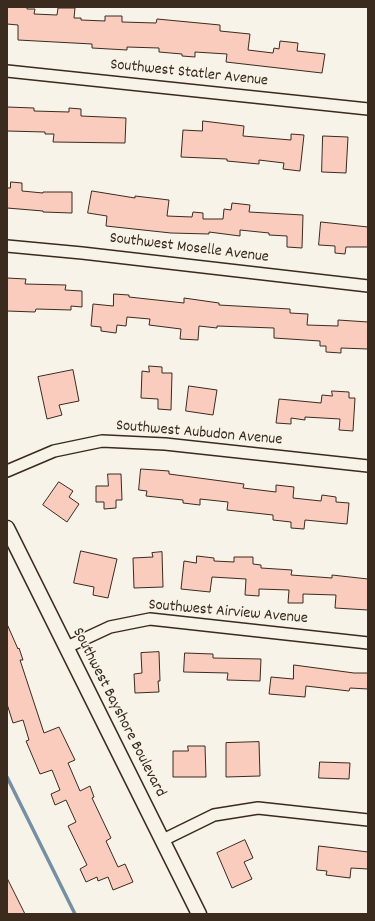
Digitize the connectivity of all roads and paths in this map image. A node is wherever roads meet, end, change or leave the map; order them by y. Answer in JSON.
{"nodes":[{"id":1,"x":7,"y":71,"type":"edge"},
{"id":2,"x":368,"y":109,"type":"edge"},
{"id":3,"x":7,"y":246,"type":"edge"},
{"id":4,"x":368,"y":286,"type":"edge"},
{"id":5,"x":368,"y":466,"type":"edge"},
{"id":6,"x":7,"y":471,"type":"edge"},
{"id":7,"x":7,"y":528,"type":"edge"},
{"id":8,"x":368,"y":643,"type":"edge"},
{"id":9,"x":66,"y":647,"type":"junction"},
{"id":10,"x":368,"y":820,"type":"edge"},
{"id":11,"x":163,"y":840,"type":"junction"},
{"id":12,"x":199,"y":914,"type":"edge"}],
"edges":[{"from":1,"to":2,"type":"street","name":"Southwest Statler Avenue"},
{"from":3,"to":4,"type":"street","name":"Southwest Moselle Avenue"},
{"from":5,"to":6,"type":"street","name":"Southwest Aubudon Avenue"},
{"from":7,"to":9,"type":"street","name":"Southwest Bayshore Boulevard"},
{"from":8,"to":9,"type":"street","name":"Southwest Airview Avenue"},
{"from":9,"to":11,"type":"street","name":"Southwest Bayshore Boulevard"},
{"from":10,"to":11,"type":"street"},
{"from":11,"to":12,"type":"street","name":"Southwest Bayshore Boulevard"}]}
